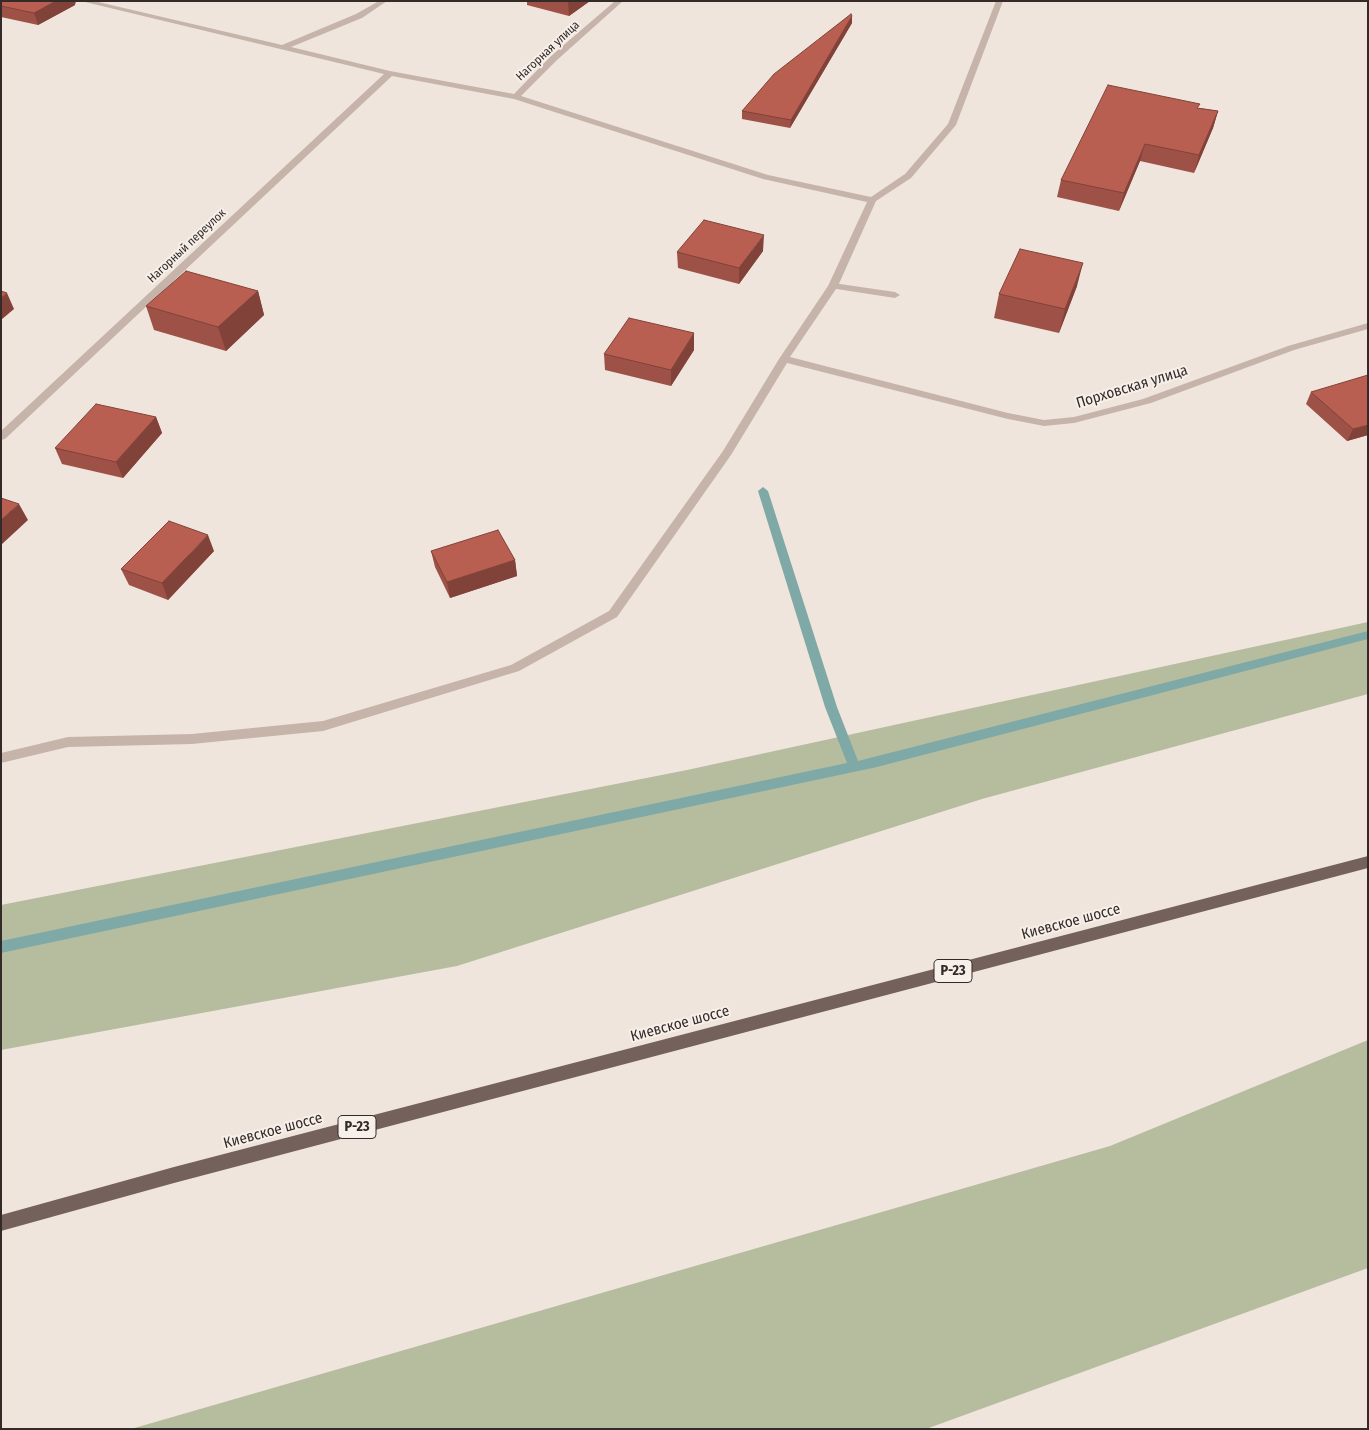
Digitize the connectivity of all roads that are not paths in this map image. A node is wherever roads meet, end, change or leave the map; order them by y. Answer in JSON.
{"nodes":[{"id":1,"x":84,"y":1,"type":"edge"},
{"id":2,"x":384,"y":1,"type":"edge"},
{"id":3,"x":620,"y":1,"type":"edge"},
{"id":4,"x":1000,"y":1,"type":"edge"},
{"id":5,"x":285,"y":47,"type":"junction"},
{"id":6,"x":390,"y":73,"type":"junction"},
{"id":7,"x":516,"y":97,"type":"junction"},
{"id":8,"x":872,"y":200,"type":"junction"},
{"id":9,"x":832,"y":286,"type":"junction"},
{"id":10,"x":895,"y":295,"type":"dead end"},
{"id":11,"x":1368,"y":326,"type":"edge"},
{"id":12,"x":784,"y":359,"type":"junction"},
{"id":13,"x":1,"y":436,"type":"edge"},
{"id":14,"x":1,"y":758,"type":"edge"},
{"id":15,"x":1368,"y":862,"type":"edge"},
{"id":16,"x":1,"y":1223,"type":"edge"}],
"edges":[{"from":1,"to":5,"type":"street"},
{"from":2,"to":5,"type":"street"},
{"from":3,"to":7,"type":"street","name":"Нагорная улица"},
{"from":4,"to":8,"type":"street"},
{"from":5,"to":6,"type":"street"},
{"from":6,"to":7,"type":"street"},
{"from":6,"to":13,"type":"street","name":"Нагорный переулок"},
{"from":7,"to":8,"type":"street"},
{"from":8,"to":9,"type":"street"},
{"from":9,"to":10,"type":"street"},
{"from":9,"to":12,"type":"street"},
{"from":11,"to":12,"type":"street","name":"Порховская улица"},
{"from":12,"to":14,"type":"street"},
{"from":15,"to":16,"type":"main road","name":"Киевское шоссе","number":"Р-23"}]}
